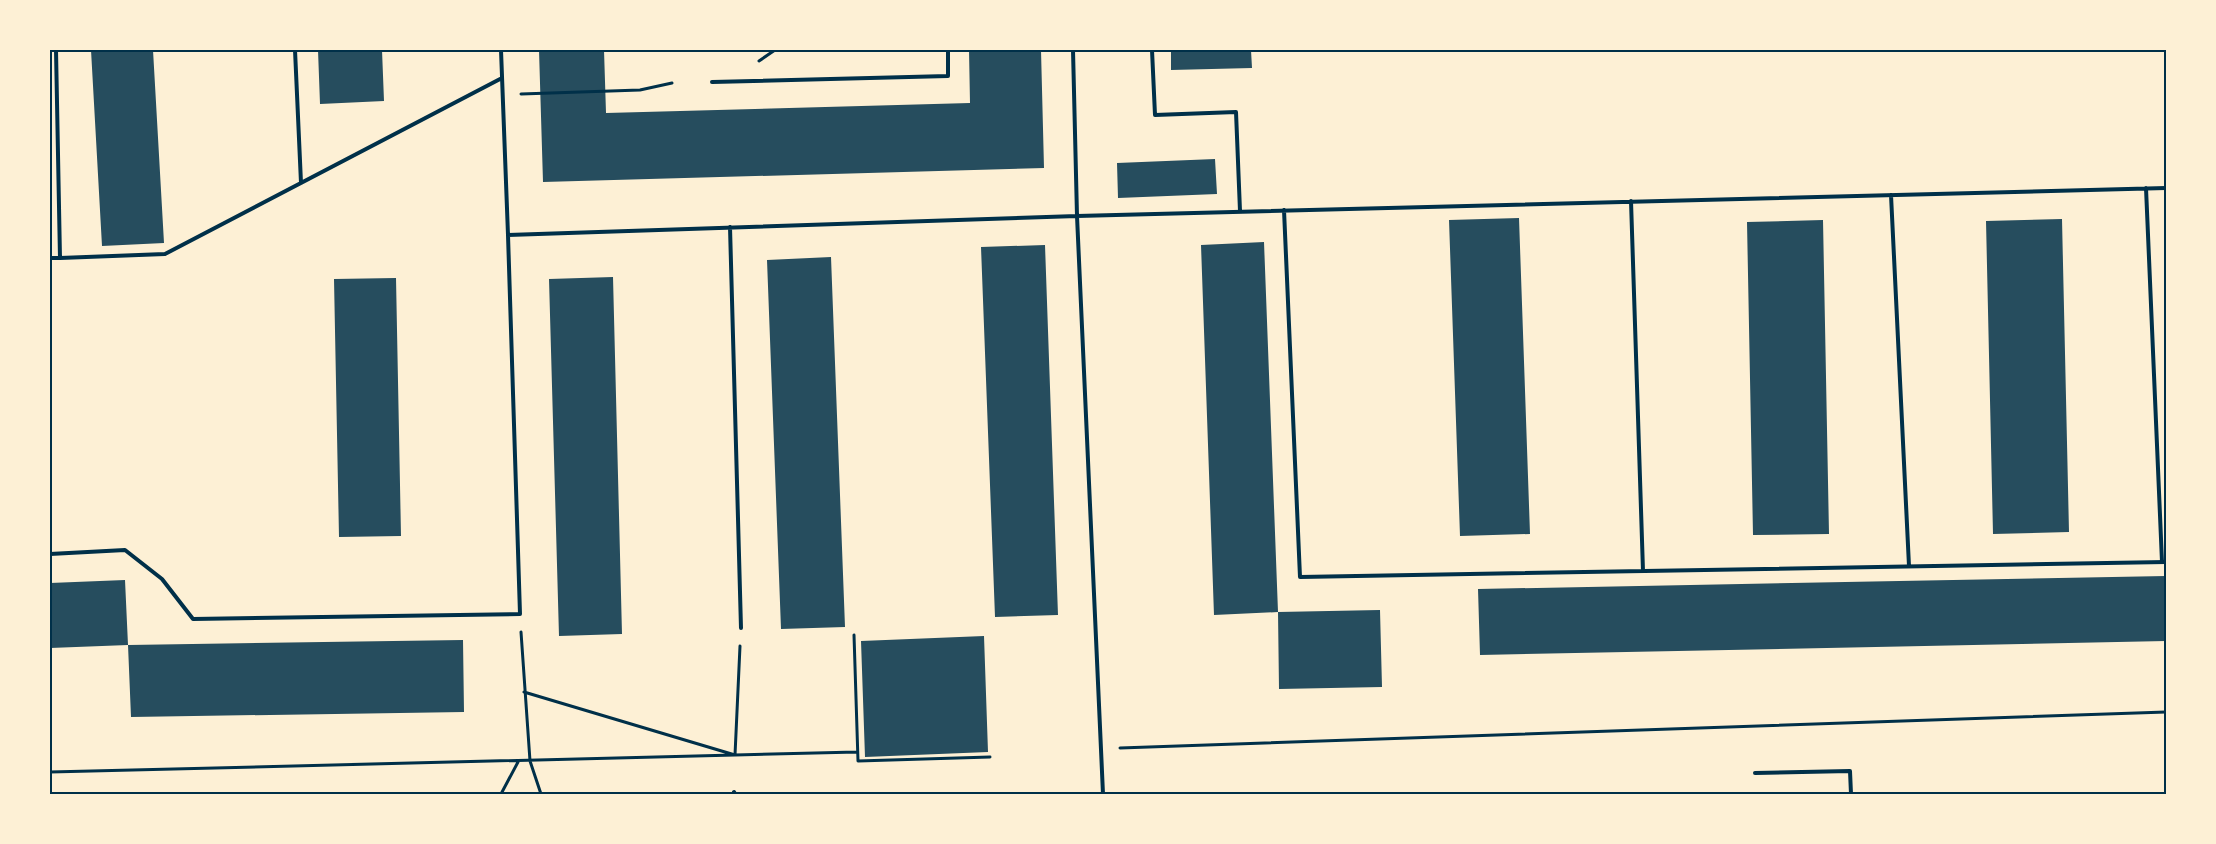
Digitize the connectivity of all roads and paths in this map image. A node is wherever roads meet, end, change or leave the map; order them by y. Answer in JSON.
{"nodes":[{"id":1,"x":56,"y":50,"type":"edge"},
{"id":2,"x":294,"y":50,"type":"edge"},
{"id":3,"x":501,"y":50,"type":"edge"},
{"id":4,"x":948,"y":50,"type":"edge"},
{"id":5,"x":1073,"y":50,"type":"edge"},
{"id":6,"x":1152,"y":50,"type":"edge"},
{"id":7,"x":502,"y":78,"type":"junction"},
{"id":8,"x":712,"y":82,"type":"dead end"},
{"id":9,"x":672,"y":83,"type":"dead end"},
{"id":10,"x":503,"y":94,"type":"junction"},
{"id":11,"x":301,"y":183,"type":"junction"},
{"id":12,"x":2146,"y":188,"type":"junction"},
{"id":13,"x":2166,"y":188,"type":"edge"},
{"id":14,"x":1891,"y":195,"type":"junction"},
{"id":15,"x":1631,"y":201,"type":"junction"},
{"id":16,"x":1284,"y":210,"type":"junction"},
{"id":17,"x":1240,"y":211,"type":"junction"},
{"id":18,"x":1077,"y":216,"type":"junction"},
{"id":19,"x":730,"y":227,"type":"junction"},
{"id":20,"x":508,"y":235,"type":"junction"},
{"id":21,"x":50,"y":258,"type":"edge"},
{"id":22,"x":60,"y":258,"type":"junction"},
{"id":23,"x":50,"y":554,"type":"edge"},
{"id":24,"x":2164,"y":562,"type":"edge"},
{"id":25,"x":1909,"y":566,"type":"junction"},
{"id":26,"x":1643,"y":571,"type":"junction"},
{"id":27,"x":520,"y":614,"type":"junction"},
{"id":28,"x":741,"y":628,"type":"joint"},
{"id":29,"x":854,"y":635,"type":"dead end"},
{"id":30,"x":524,"y":692,"type":"junction"},
{"id":31,"x":2166,"y":712,"type":"edge"},
{"id":32,"x":1100,"y":749,"type":"junction"},
{"id":33,"x":857,"y":752,"type":"junction"},
{"id":34,"x":735,"y":755,"type":"junction"},
{"id":35,"x":990,"y":757,"type":"dead end"},
{"id":36,"x":518,"y":761,"type":"junction"},
{"id":37,"x":530,"y":761,"type":"junction"},
{"id":38,"x":50,"y":772,"type":"edge"},
{"id":39,"x":1755,"y":773,"type":"dead end"},
{"id":40,"x":500,"y":794,"type":"edge"},
{"id":41,"x":541,"y":794,"type":"edge"},
{"id":42,"x":1102,"y":794,"type":"edge"},
{"id":43,"x":1851,"y":794,"type":"edge"}],
"edges":[{"from":1,"to":22,"type":"lane"},
{"from":2,"to":11,"type":"lane"},
{"from":3,"to":7,"type":"lane"},
{"from":4,"to":8,"type":"lane"},
{"from":5,"to":18,"type":"lane"},
{"from":6,"to":17,"type":"lane"},
{"from":7,"to":10,"type":"lane"},
{"from":7,"to":11,"type":"lane"},
{"from":9,"to":10,"type":"path"},
{"from":10,"to":20,"type":"lane"},
{"from":11,"to":22,"type":"lane"},
{"from":12,"to":13,"type":"lane"},
{"from":12,"to":14,"type":"lane"},
{"from":12,"to":24,"type":"lane"},
{"from":14,"to":15,"type":"lane"},
{"from":14,"to":25,"type":"lane"},
{"from":15,"to":16,"type":"lane"},
{"from":15,"to":26,"type":"lane"},
{"from":16,"to":17,"type":"lane"},
{"from":16,"to":26,"type":"lane"},
{"from":17,"to":18,"type":"lane"},
{"from":18,"to":19,"type":"lane"},
{"from":18,"to":32,"type":"lane"},
{"from":19,"to":20,"type":"lane"},
{"from":19,"to":28,"type":"lane"},
{"from":20,"to":27,"type":"lane"},
{"from":21,"to":22,"type":"lane"},
{"from":23,"to":27,"type":"lane"},
{"from":24,"to":25,"type":"lane"},
{"from":25,"to":26,"type":"lane"},
{"from":27,"to":30,"type":"path"},
{"from":28,"to":34,"type":"path"},
{"from":29,"to":33,"type":"path"},
{"from":30,"to":34,"type":"path"},
{"from":30,"to":37,"type":"path"},
{"from":31,"to":32,"type":"path"},
{"from":32,"to":42,"type":"lane"},
{"from":33,"to":34,"type":"path"},
{"from":33,"to":35,"type":"path"},
{"from":34,"to":37,"type":"path"},
{"from":36,"to":37,"type":"path"},
{"from":36,"to":38,"type":"path"},
{"from":36,"to":40,"type":"path"},
{"from":37,"to":41,"type":"path"},
{"from":39,"to":43,"type":"lane"}]}
